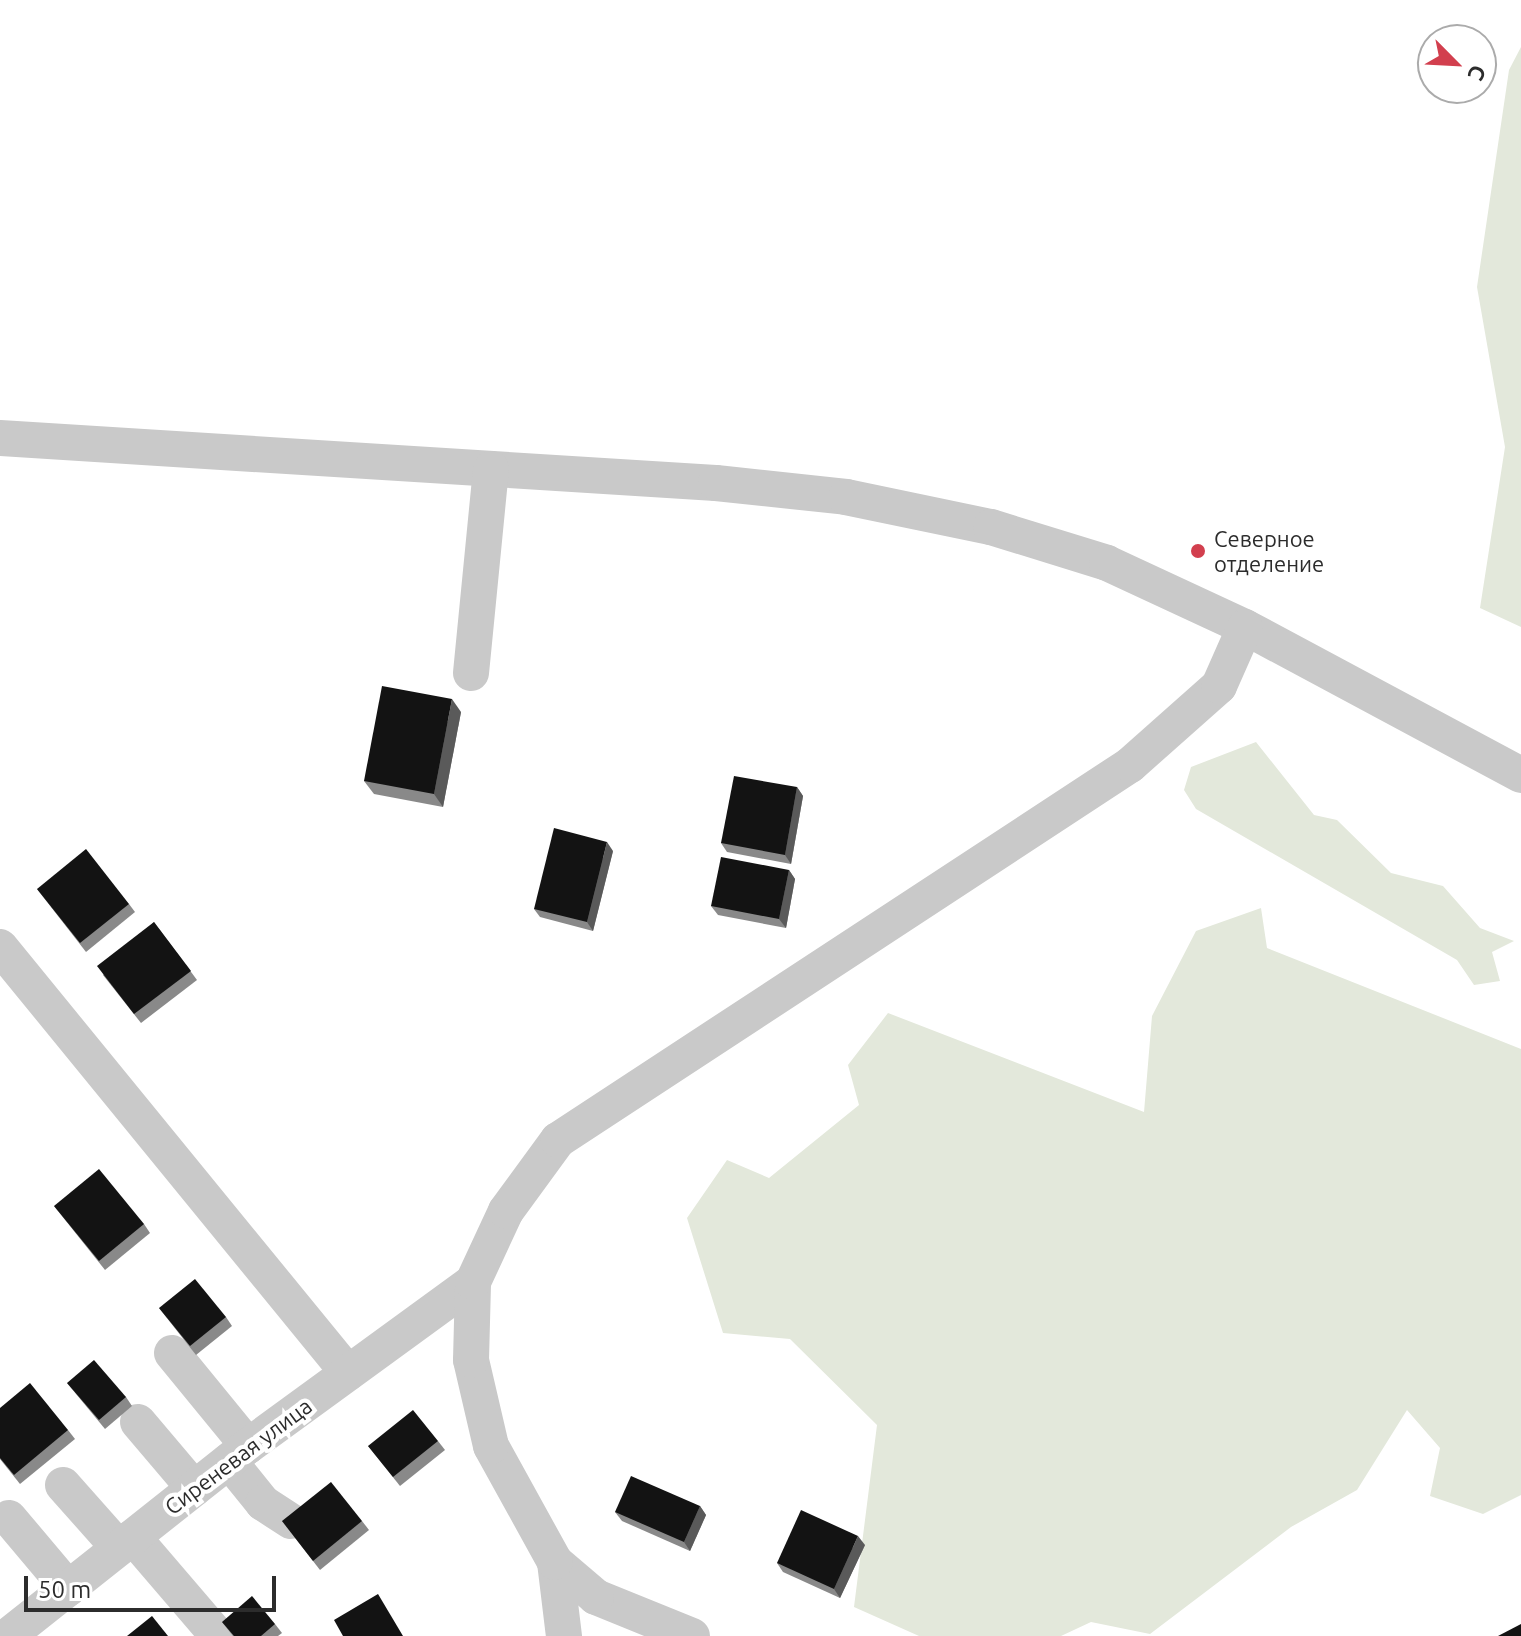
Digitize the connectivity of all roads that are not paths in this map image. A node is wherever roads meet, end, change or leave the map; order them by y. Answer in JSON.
{"nodes":[{"id":1,"x":0,"y":438,"type":"edge"},
{"id":2,"x":491,"y":469,"type":"junction"},
{"id":3,"x":1245,"y":627,"type":"junction"},
{"id":4,"x":471,"y":673,"type":"dead end"},
{"id":5,"x":1521,"y":775,"type":"edge"},
{"id":6,"x":0,"y":947,"type":"edge"},
{"id":7,"x":473,"y":1282,"type":"junction"},
{"id":8,"x":172,"y":1353,"type":"dead end"},
{"id":9,"x":348,"y":1373,"type":"junction"},
{"id":10,"x":138,"y":1422,"type":"dead end"},
{"id":11,"x":238,"y":1453,"type":"junction"},
{"id":12,"x":63,"y":1485,"type":"dead end"},
{"id":13,"x":194,"y":1488,"type":"junction"},
{"id":14,"x":9,"y":1518,"type":"dead end"},
{"id":15,"x":291,"y":1521,"type":"edge"},
{"id":16,"x":126,"y":1542,"type":"junction"},
{"id":17,"x":555,"y":1562,"type":"junction"},
{"id":18,"x":68,"y":1588,"type":"junction"},
{"id":19,"x":8,"y":1636,"type":"edge"},
{"id":20,"x":218,"y":1636,"type":"edge"},
{"id":21,"x":564,"y":1636,"type":"edge"},
{"id":22,"x":692,"y":1636,"type":"edge"}],
"edges":[{"from":1,"to":2,"type":"street"},
{"from":2,"to":3,"type":"street"},
{"from":2,"to":4,"type":"street"},
{"from":3,"to":5,"type":"street"},
{"from":3,"to":7,"type":"street"},
{"from":6,"to":9,"type":"street"},
{"from":7,"to":9,"type":"street","name":"Сиреневая улица"},
{"from":7,"to":17,"type":"street"},
{"from":8,"to":11,"type":"street"},
{"from":9,"to":11,"type":"street","name":"Сиреневая улица"},
{"from":10,"to":13,"type":"street"},
{"from":11,"to":13,"type":"street","name":"Сиреневая улица"},
{"from":11,"to":15,"type":"street"},
{"from":12,"to":16,"type":"street"},
{"from":13,"to":16,"type":"street","name":"Сиреневая улица"},
{"from":14,"to":18,"type":"street"},
{"from":16,"to":18,"type":"street","name":"Сиреневая улица"},
{"from":16,"to":20,"type":"street"},
{"from":17,"to":21,"type":"street"},
{"from":17,"to":22,"type":"street"},
{"from":18,"to":19,"type":"street","name":"Сиреневая улица"}]}
